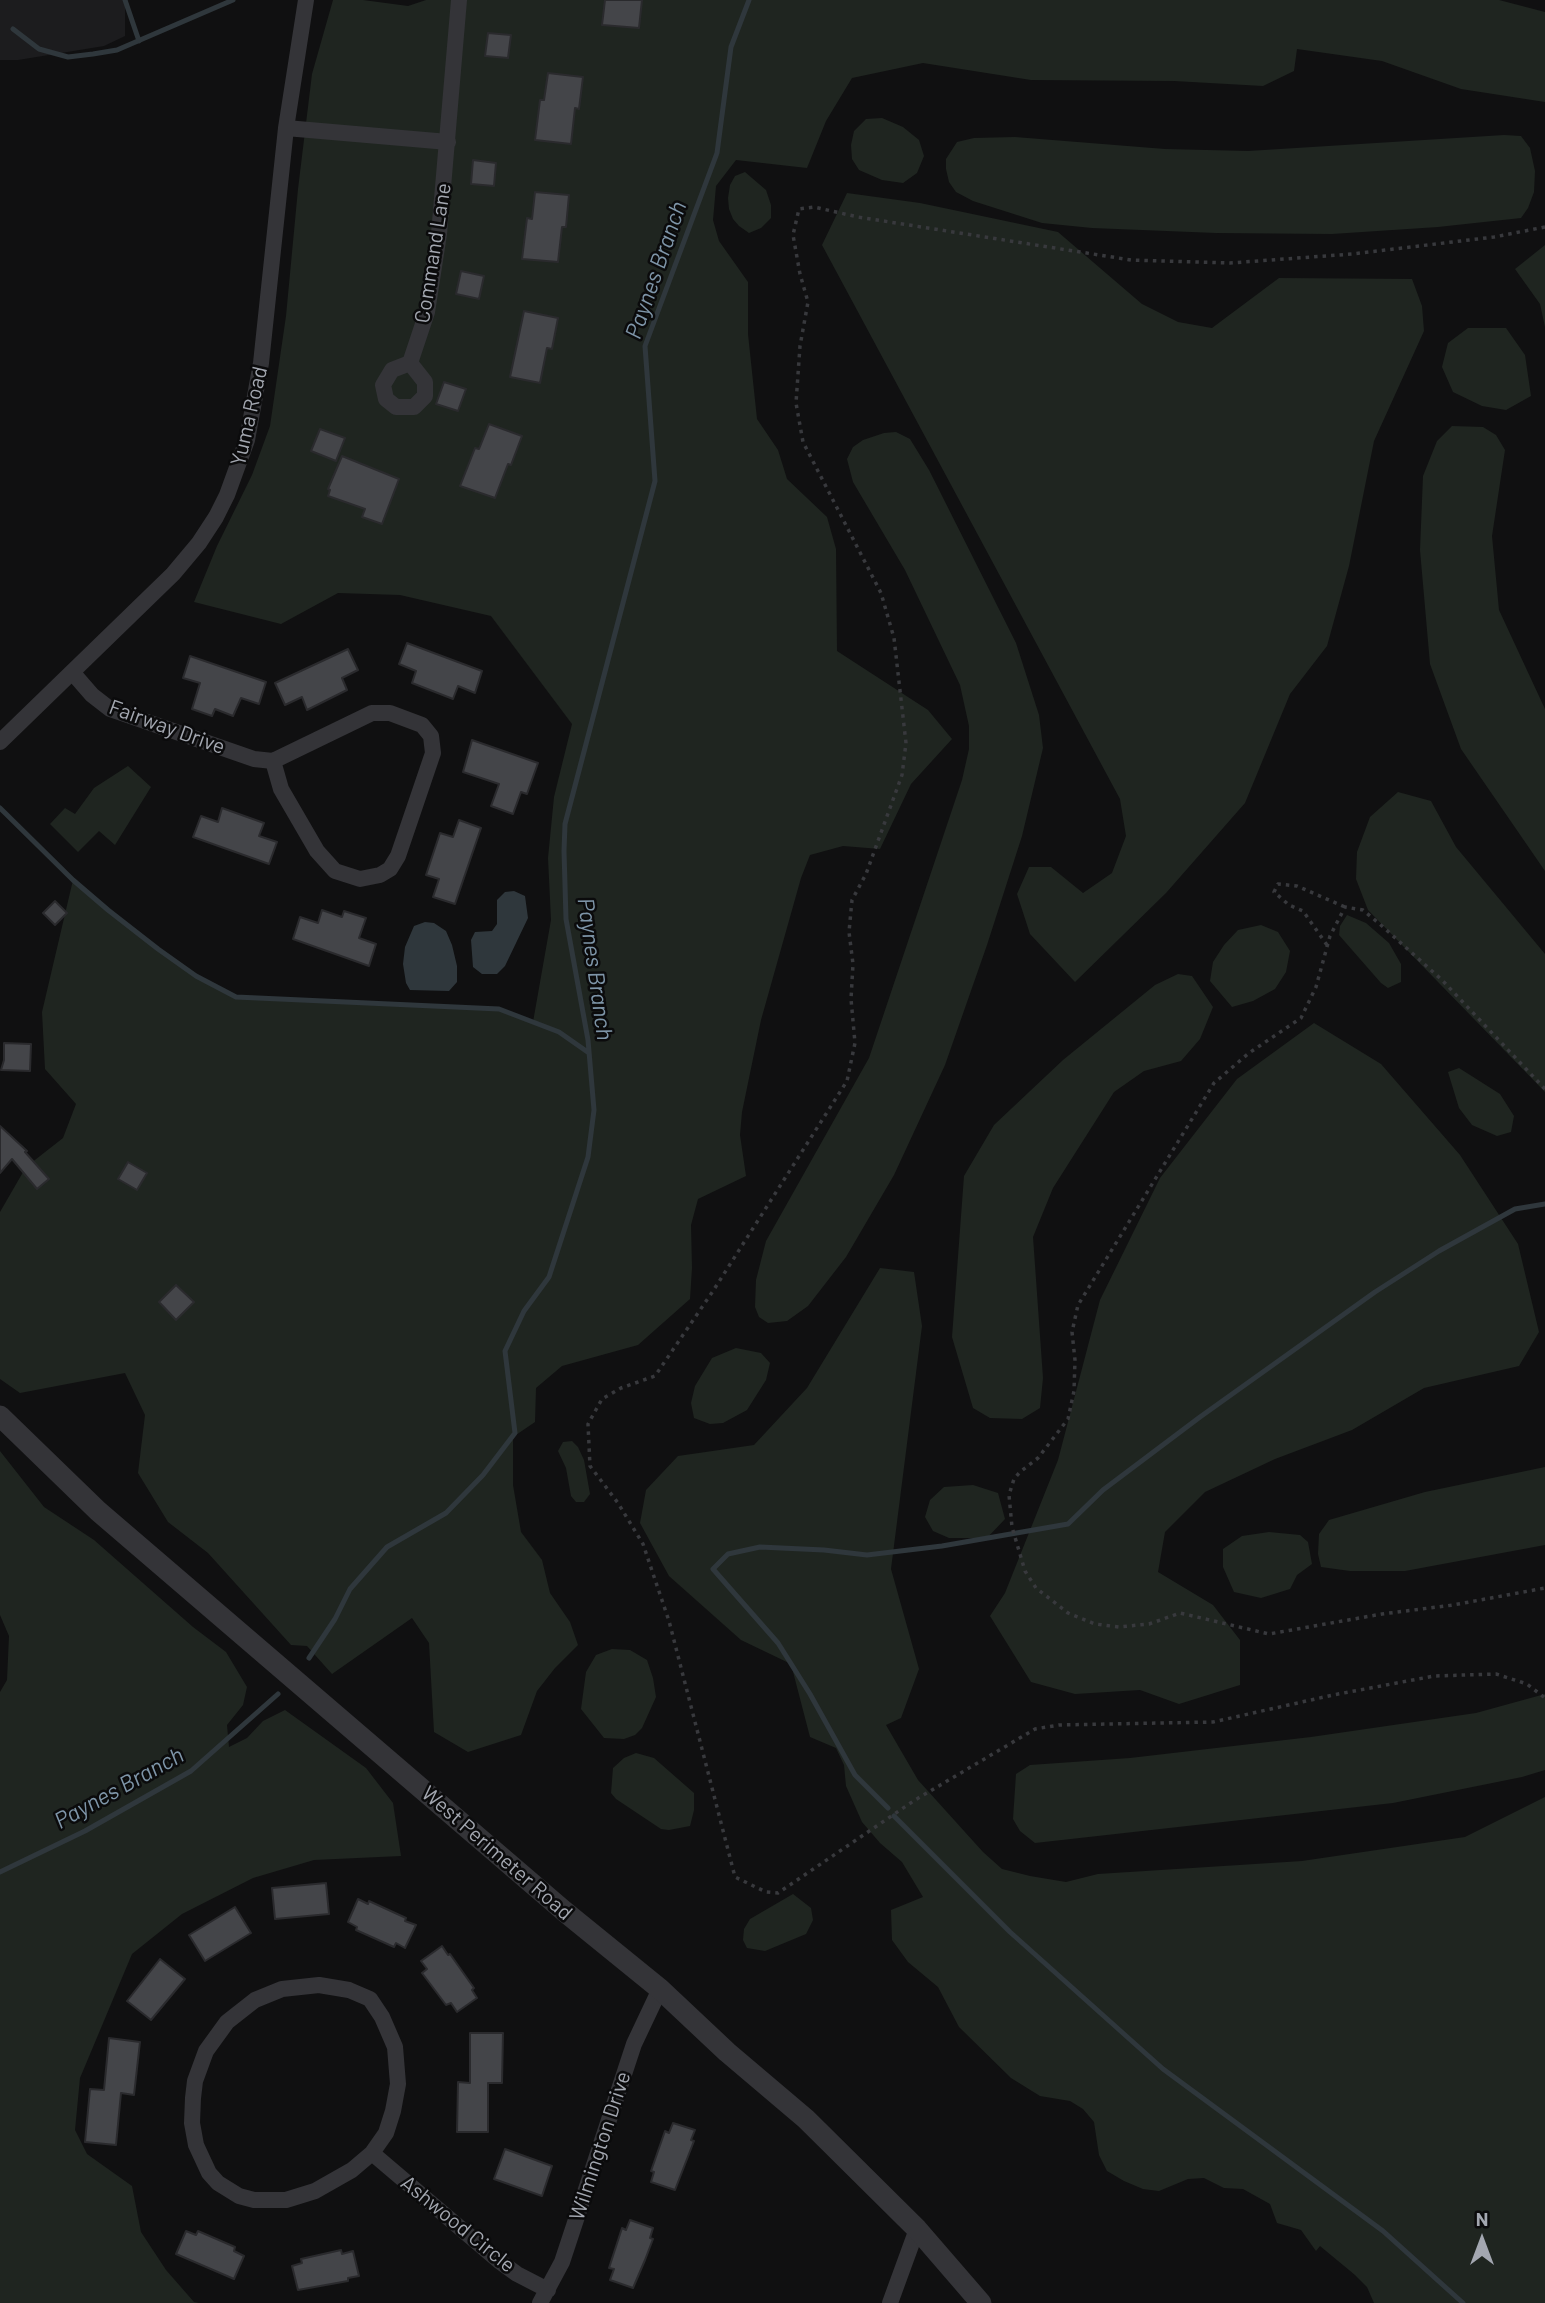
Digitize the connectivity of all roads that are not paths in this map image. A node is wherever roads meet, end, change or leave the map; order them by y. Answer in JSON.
{"nodes":[{"id":1,"x":306,"y":0,"type":"edge"},
{"id":2,"x":459,"y":0,"type":"edge"},
{"id":3,"x":286,"y":128,"type":"junction"},
{"id":4,"x":448,"y":142,"type":"junction"},
{"id":5,"x":410,"y":363,"type":"dead end"},
{"id":6,"x":72,"y":672,"type":"junction"},
{"id":7,"x":0,"y":742,"type":"edge"},
{"id":8,"x":273,"y":761,"type":"junction"},
{"id":9,"x":0,"y":1416,"type":"edge"},
{"id":10,"x":660,"y":1989,"type":"junction"},
{"id":11,"x":372,"y":2153,"type":"junction"},
{"id":12,"x":917,"y":2229,"type":"junction"},
{"id":13,"x":544,"y":2296,"type":"edge"},
{"id":14,"x":890,"y":2303,"type":"edge"},
{"id":15,"x":981,"y":2303,"type":"edge"}],
"edges":[{"from":1,"to":3,"type":"street","name":"Yuma Road"},
{"from":2,"to":4,"type":"street","name":"Command Lane"},
{"from":3,"to":4,"type":"street"},
{"from":3,"to":6,"type":"street","name":"Yuma Road"},
{"from":4,"to":5,"type":"street","name":"Command Lane"},
{"from":6,"to":7,"type":"street","name":"Yuma Road"},
{"from":6,"to":8,"type":"street","name":"Fairway Drive"},
{"from":8,"to":8,"type":"street"},
{"from":9,"to":10,"type":"street","name":"West Perimeter Road"},
{"from":10,"to":12,"type":"street","name":"West Perimeter Road"},
{"from":10,"to":13,"type":"street","name":"Wilmington Drive"},
{"from":11,"to":11,"type":"street"},
{"from":11,"to":13,"type":"street","name":"Ashwood Circle"},
{"from":12,"to":14,"type":"street"},
{"from":12,"to":15,"type":"street","name":"West Perimeter Road"}]}
